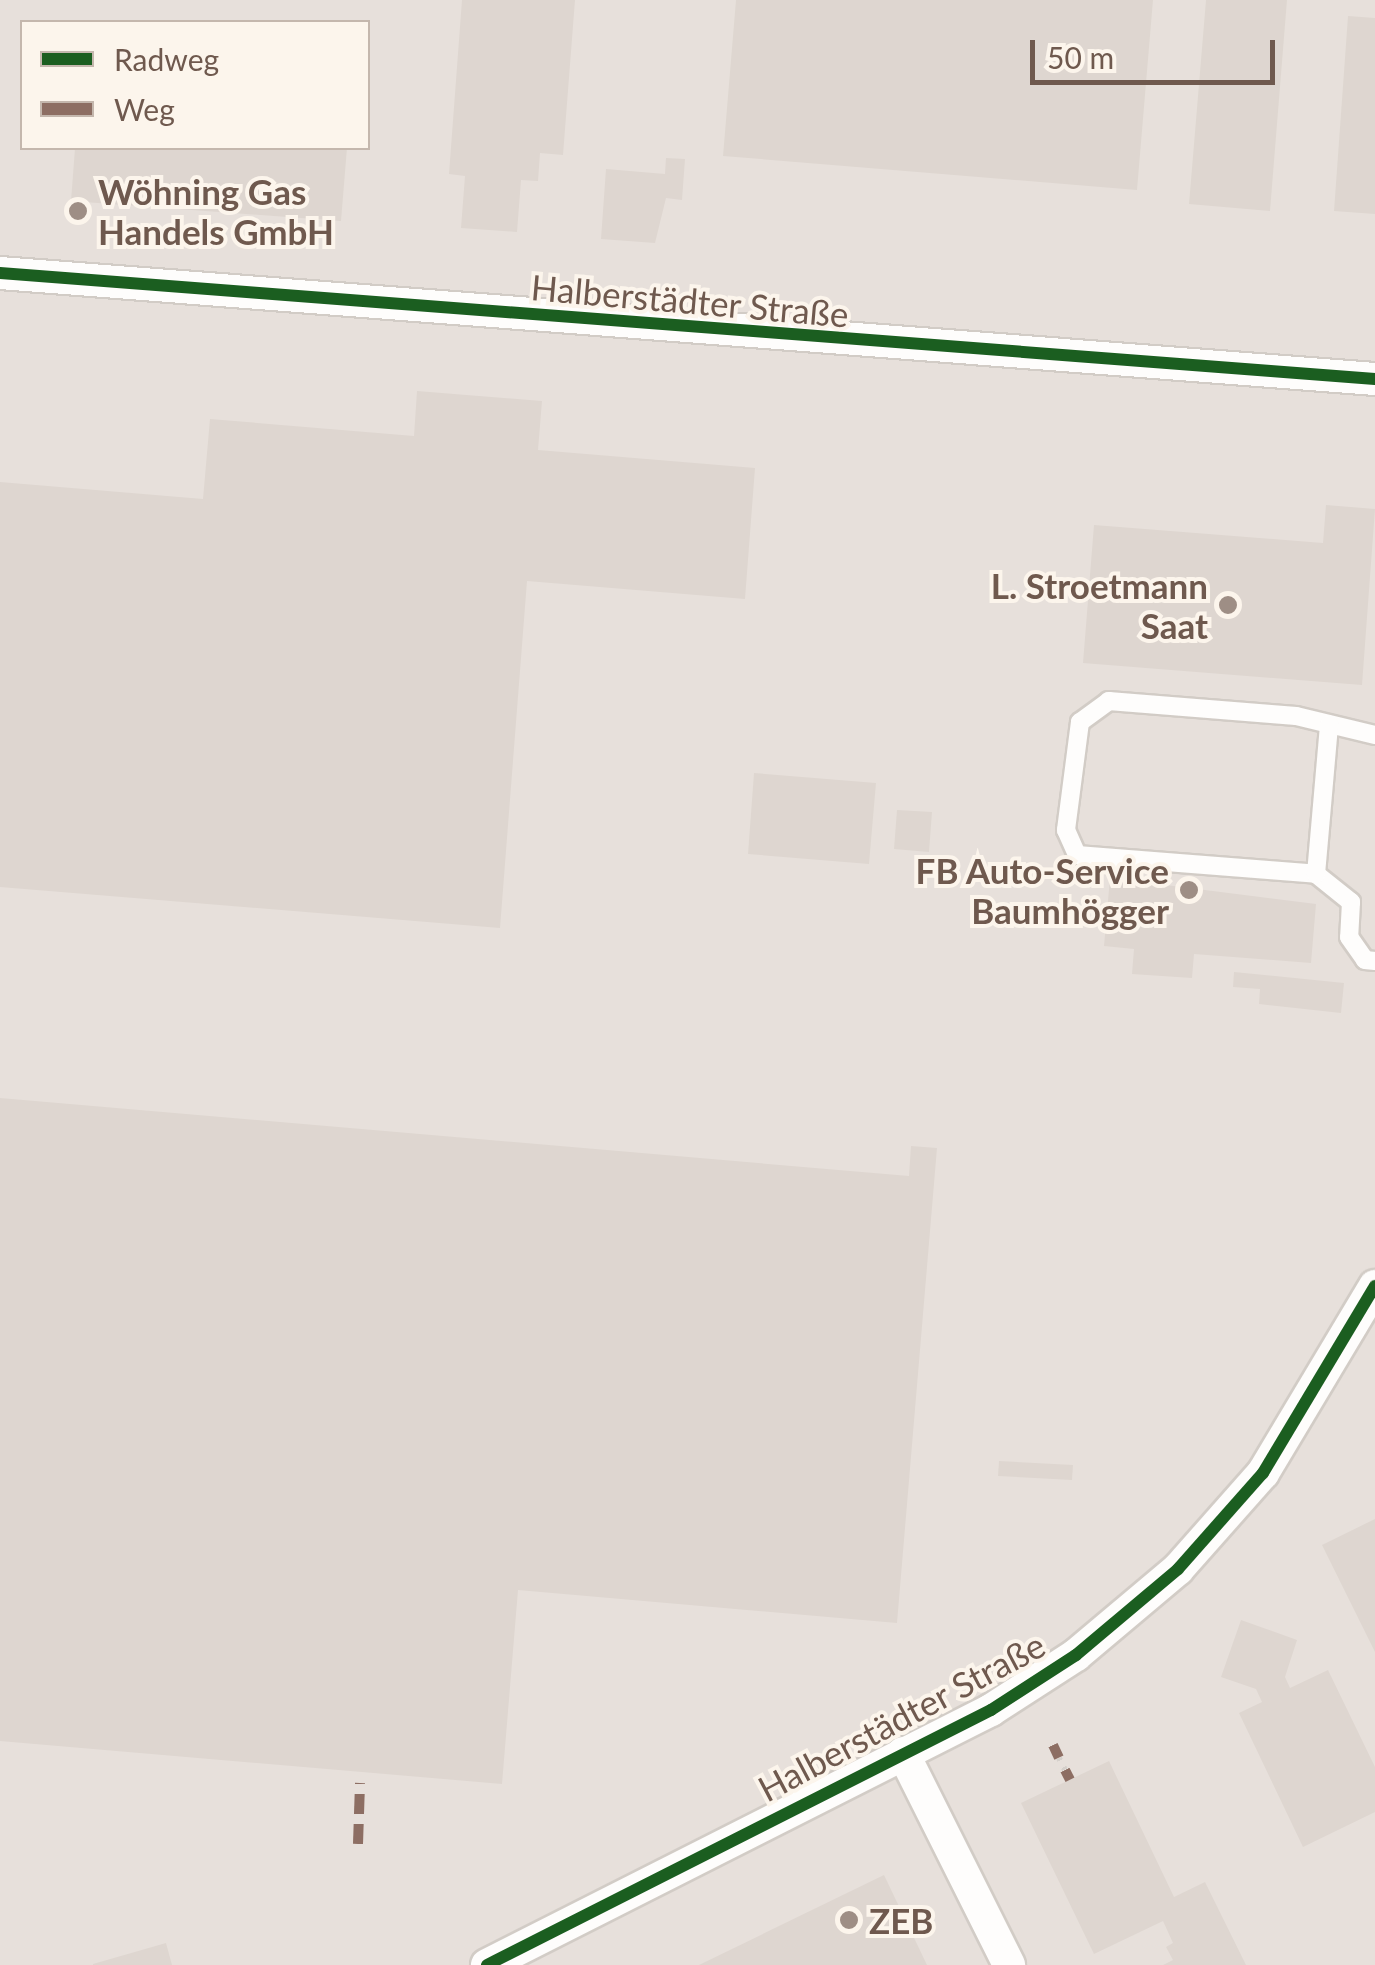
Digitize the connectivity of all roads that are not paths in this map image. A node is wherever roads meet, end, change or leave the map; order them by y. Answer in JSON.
{"nodes":[{"id":1,"x":0,"y":273,"type":"edge"},
{"id":2,"x":1375,"y":379,"type":"edge"},
{"id":3,"x":1330,"y":726,"type":"junction"},
{"id":4,"x":1375,"y":736,"type":"edge"},
{"id":5,"x":1316,"y":874,"type":"junction"},
{"id":6,"x":1375,"y":961,"type":"edge"},
{"id":7,"x":1375,"y":1286,"type":"edge"},
{"id":8,"x":902,"y":1753,"type":"junction"},
{"id":9,"x":488,"y":1965,"type":"edge"},
{"id":10,"x":1009,"y":1965,"type":"edge"}],
"edges":[{"from":1,"to":2,"type":"street","name":"Halberstädter Straße"},
{"from":3,"to":4,"type":"lane"},
{"from":3,"to":5,"type":"lane"},
{"from":3,"to":5,"type":"lane"},
{"from":5,"to":6,"type":"lane"},
{"from":7,"to":8,"type":"street","name":"Halberstädter Straße"},
{"from":8,"to":9,"type":"street","name":"Halberstädter Straße"},
{"from":8,"to":10,"type":"street","name":"Halberstädter Straße"}]}
